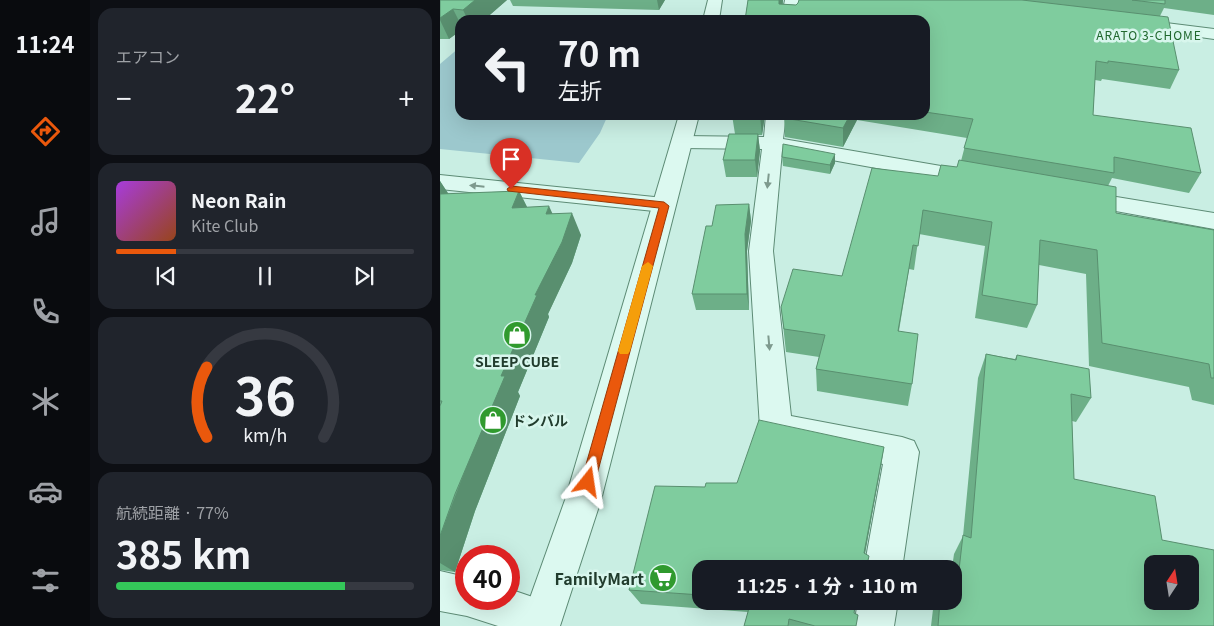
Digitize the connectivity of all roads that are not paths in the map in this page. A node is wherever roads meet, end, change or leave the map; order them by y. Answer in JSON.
{"nodes":[{"id":1,"x":715,"y":0,"type":"edge"},
{"id":2,"x":792,"y":0,"type":"edge"},
{"id":3,"x":712,"y":15,"type":"edge"},
{"id":4,"x":790,"y":15,"type":"edge"},
{"id":5,"x":1116,"y":22,"type":"edge"},
{"id":6,"x":1214,"y":34,"type":"edge"},
{"id":7,"x":775,"y":120,"type":"edge"},
{"id":8,"x":686,"y":128,"type":"edge"},
{"id":9,"x":772,"y":143,"type":"junction"},
{"id":10,"x":440,"y":182,"type":"edge"},
{"id":11,"x":998,"y":183,"type":"edge"},
{"id":12,"x":1057,"y":194,"type":"edge"},
{"id":13,"x":664,"y":206,"type":"junction"},
{"id":14,"x":1214,"y":221,"type":"edge"},
{"id":15,"x":884,"y":560,"type":"edge"},
{"id":16,"x":440,"y":591,"type":"edge"},
{"id":17,"x":455,"y":594,"type":"edge"},
{"id":18,"x":506,"y":610,"type":"edge"},
{"id":19,"x":877,"y":610,"type":"edge"},
{"id":20,"x":548,"y":624,"type":"edge"},
{"id":21,"x":874,"y":626,"type":"edge"}],
"edges":[{"from":1,"to":3,"type":"street"},
{"from":2,"to":4,"type":"street"},
{"from":5,"to":6,"type":"street"},
{"from":7,"to":9,"type":"street"},
{"from":8,"to":9,"type":"street"},
{"from":8,"to":13,"type":"street"},
{"from":9,"to":11,"type":"street"},
{"from":9,"to":15,"type":"street","one_way":true},
{"from":13,"to":10,"type":"street","one_way":true},
{"from":12,"to":14,"type":"street"},
{"from":13,"to":20,"type":"street"},
{"from":16,"to":17,"type":"street"},
{"from":18,"to":20,"type":"street"},
{"from":19,"to":21,"type":"street"}]}
